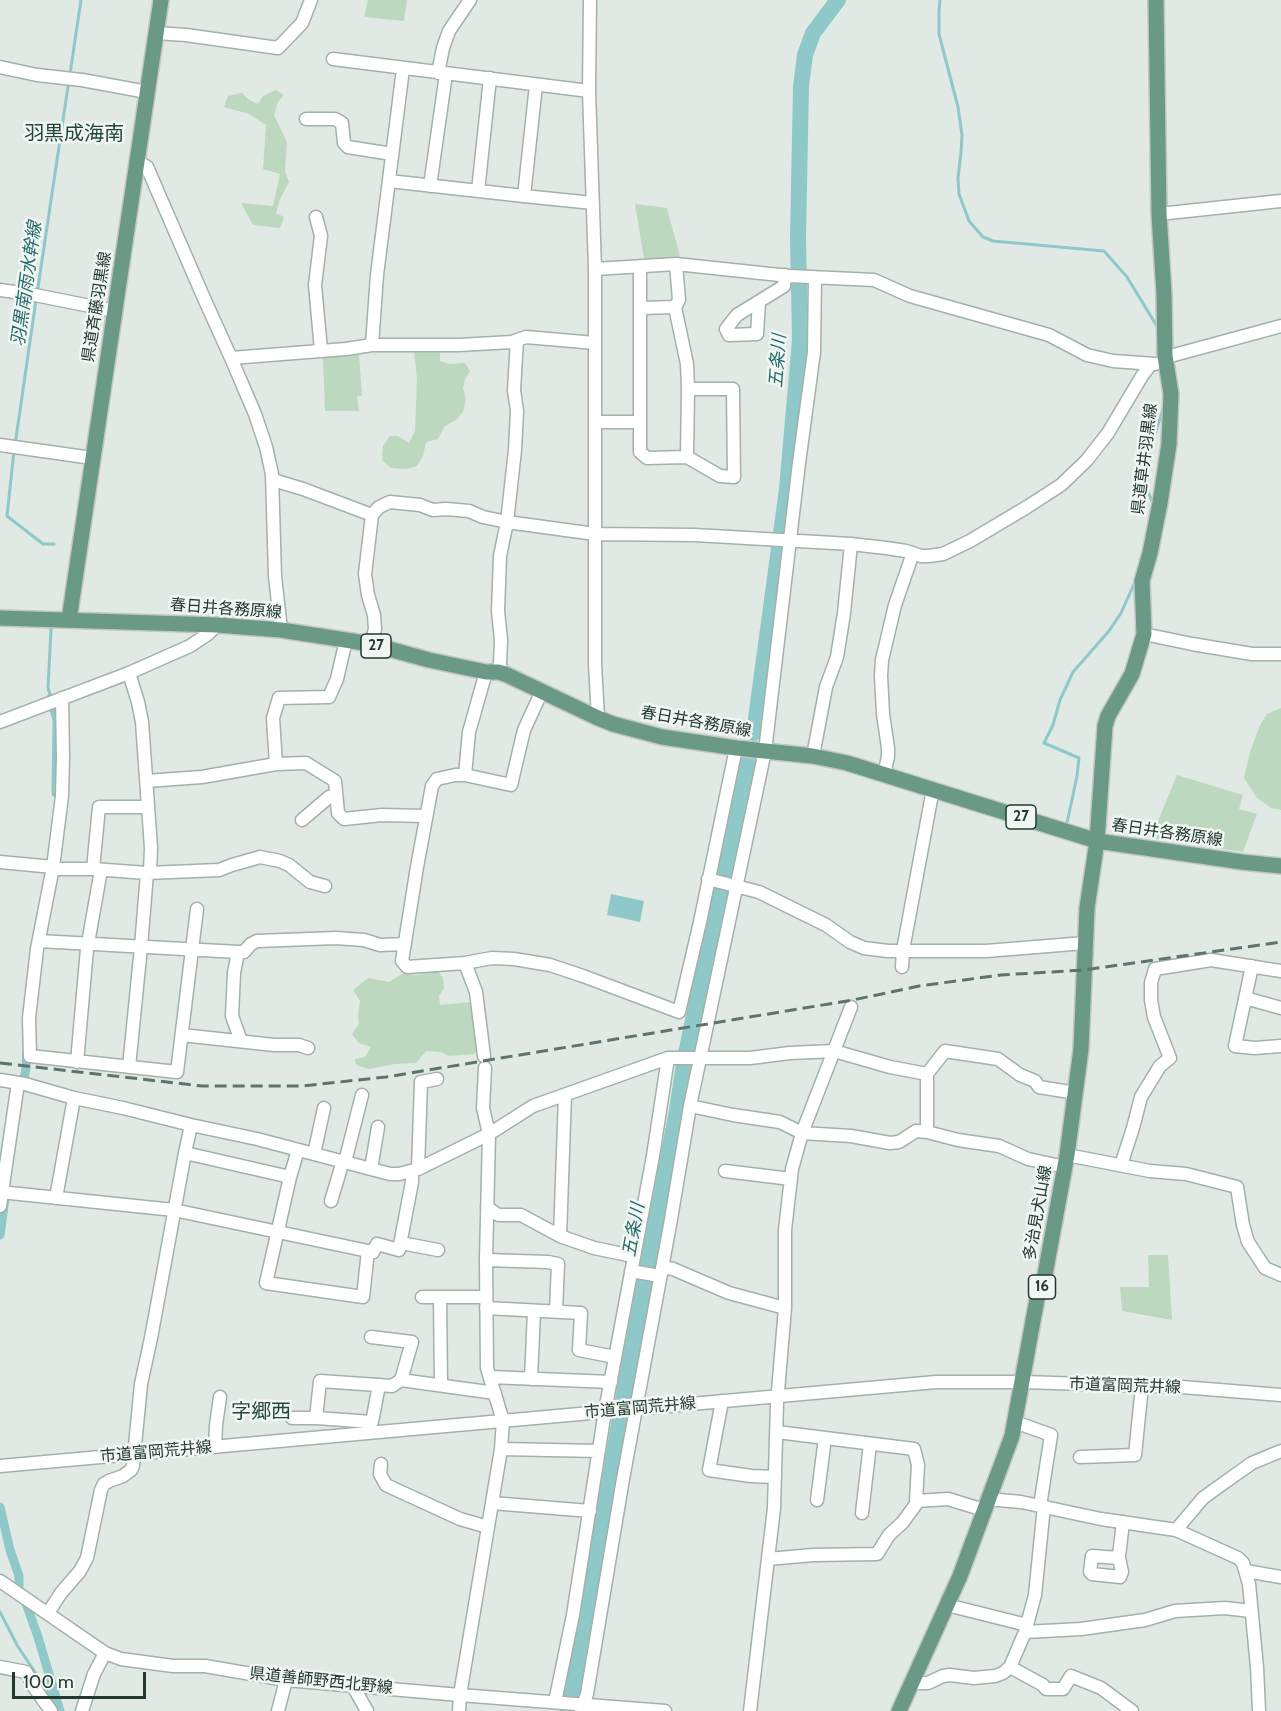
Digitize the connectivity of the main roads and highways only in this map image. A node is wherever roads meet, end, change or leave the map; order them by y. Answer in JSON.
{"nodes":[{"id":1,"x":161,"y":0,"type":"edge"},
{"id":2,"x":1156,"y":0,"type":"edge"},
{"id":3,"x":0,"y":618,"type":"edge"},
{"id":4,"x":69,"y":620,"type":"junction"},
{"id":5,"x":1096,"y":841,"type":"junction"},
{"id":6,"x":1281,"y":866,"type":"edge"},
{"id":7,"x":899,"y":1711,"type":"edge"}],
"edges":[{"from":1,"to":4,"type":"main road","name":"県道斉藤羽黒線"},
{"from":2,"to":5,"type":"main road","name":"県道草井羽黒線"},
{"from":3,"to":4,"type":"main road","name":"春日井各務原線","number":"27"},
{"from":4,"to":5,"type":"main road","name":"春日井各務原線","number":"27"},
{"from":5,"to":6,"type":"main road","name":"春日井各務原線","number":"27"},
{"from":5,"to":7,"type":"main road","name":"多治見犬山線","number":"16"}]}
